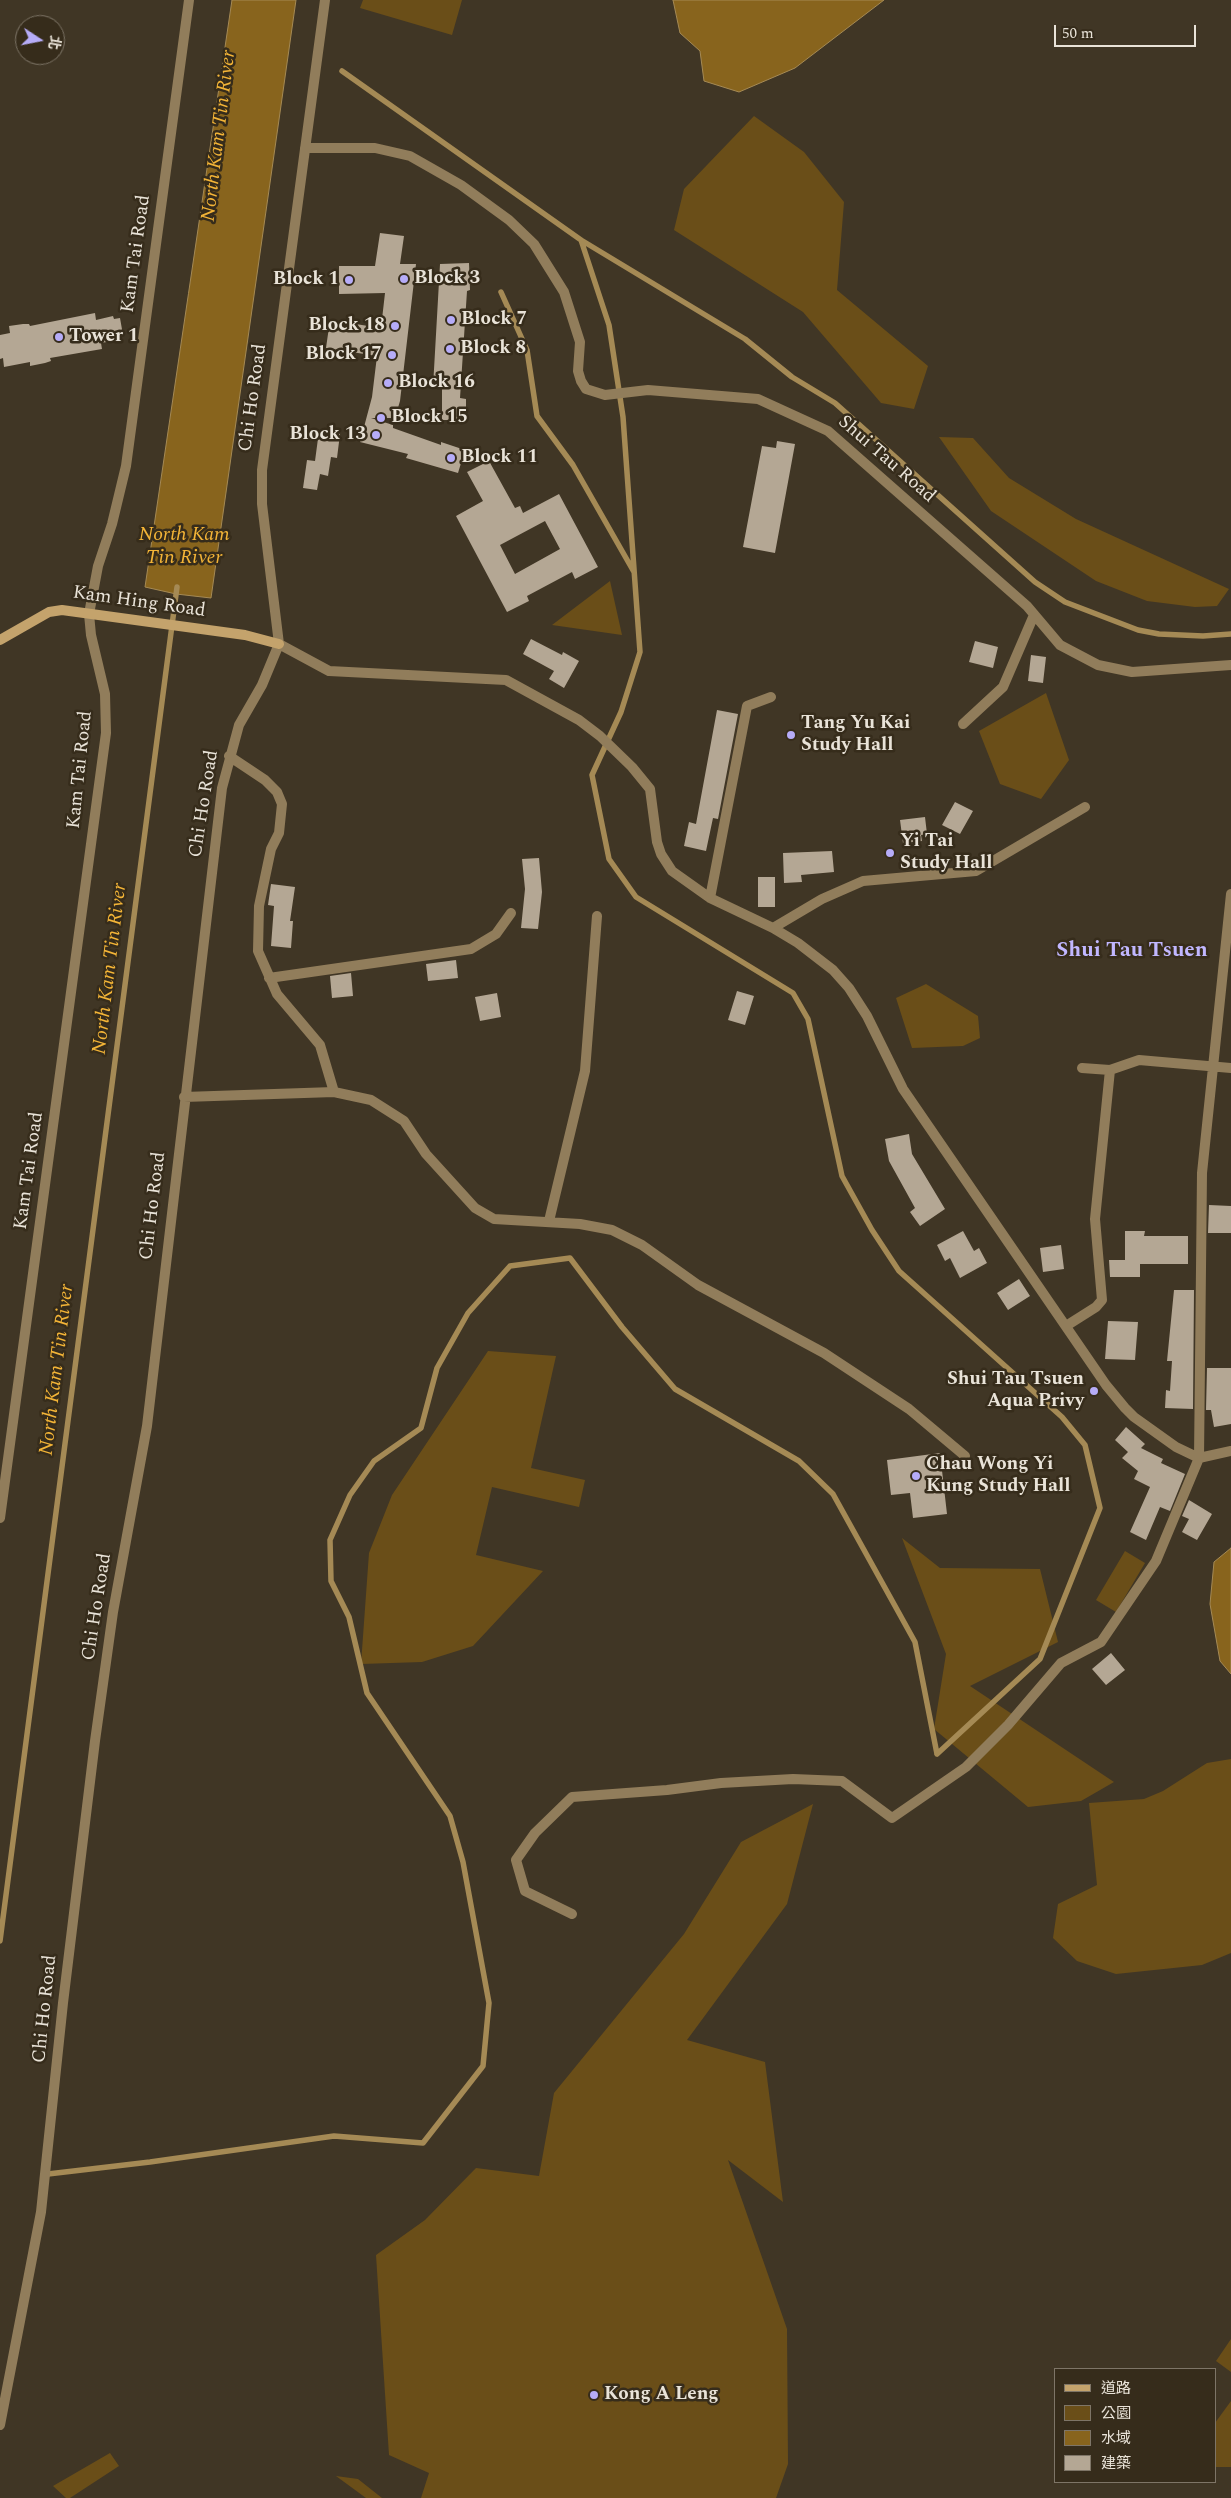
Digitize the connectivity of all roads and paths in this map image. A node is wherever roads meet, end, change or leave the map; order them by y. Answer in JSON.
{"nodes":[{"id":1,"x":189,"y":0,"type":"edge"},
{"id":2,"x":325,"y":0,"type":"edge"},
{"id":3,"x":305,"y":148,"type":"junction"},
{"id":4,"x":89,"y":614,"type":"junction"},
{"id":5,"x":1034,"y":615,"type":"junction"},
{"id":6,"x":0,"y":640,"type":"edge"},
{"id":7,"x":279,"y":644,"type":"junction"},
{"id":8,"x":1231,"y":665,"type":"edge"},
{"id":9,"x":771,"y":697,"type":"dead end"},
{"id":10,"x":963,"y":724,"type":"dead end"},
{"id":11,"x":229,"y":756,"type":"junction"},
{"id":12,"x":1085,"y":807,"type":"dead end"},
{"id":13,"x":1231,"y":894,"type":"edge"},
{"id":14,"x":710,"y":898,"type":"junction"},
{"id":15,"x":511,"y":913,"type":"dead end"},
{"id":16,"x":597,"y":916,"type":"dead end"},
{"id":17,"x":773,"y":928,"type":"junction"},
{"id":18,"x":269,"y":978,"type":"junction"},
{"id":19,"x":1082,"y":1068,"type":"dead end"},
{"id":20,"x":1214,"y":1068,"type":"junction"},
{"id":21,"x":1231,"y":1068,"type":"edge"},
{"id":22,"x":1110,"y":1070,"type":"junction"},
{"id":23,"x":334,"y":1092,"type":"junction"},
{"id":24,"x":184,"y":1097,"type":"junction"},
{"id":25,"x":549,"y":1221,"type":"junction"},
{"id":26,"x":1066,"y":1326,"type":"junction"},
{"id":27,"x":1231,"y":1451,"type":"edge"},
{"id":28,"x":965,"y":1456,"type":"dead end"},
{"id":29,"x":1199,"y":1458,"type":"junction"},
{"id":30,"x":0,"y":1518,"type":"edge"},
{"id":31,"x":572,"y":1914,"type":"dead end"},
{"id":32,"x":0,"y":2425,"type":"edge"}],
"edges":[{"from":1,"to":4,"type":"street","name":"Kam Tai Road"},
{"from":2,"to":3,"type":"street","name":"Chi Ho Road"},
{"from":3,"to":5,"type":"street","name":"Shui Tau Road"},
{"from":3,"to":7,"type":"street","name":"Chi Ho Road"},
{"from":4,"to":6,"type":"street","name":"Kam Hing Road"},
{"from":4,"to":7,"type":"street","name":"Kam Hing Road"},
{"from":4,"to":30,"type":"street","name":"Kam Tai Road"},
{"from":5,"to":8,"type":"street","name":"Shui Tau Road"},
{"from":5,"to":10,"type":"street"},
{"from":7,"to":11,"type":"street","name":"Chi Ho Road"},
{"from":7,"to":14,"type":"street"},
{"from":9,"to":14,"type":"street"},
{"from":11,"to":18,"type":"street"},
{"from":11,"to":24,"type":"street","name":"Chi Ho Road"},
{"from":12,"to":17,"type":"street"},
{"from":13,"to":20,"type":"street"},
{"from":14,"to":17,"type":"street"},
{"from":15,"to":18,"type":"street"},
{"from":16,"to":25,"type":"street"},
{"from":17,"to":26,"type":"street"},
{"from":18,"to":23,"type":"street"},
{"from":19,"to":22,"type":"street"},
{"from":20,"to":21,"type":"street"},
{"from":20,"to":22,"type":"street"},
{"from":20,"to":29,"type":"street"},
{"from":22,"to":26,"type":"street"},
{"from":23,"to":24,"type":"street"},
{"from":23,"to":25,"type":"street"},
{"from":24,"to":32,"type":"street","name":"Chi Ho Road"},
{"from":25,"to":28,"type":"street"},
{"from":26,"to":29,"type":"street"},
{"from":27,"to":29,"type":"street"},
{"from":29,"to":31,"type":"street"}]}
